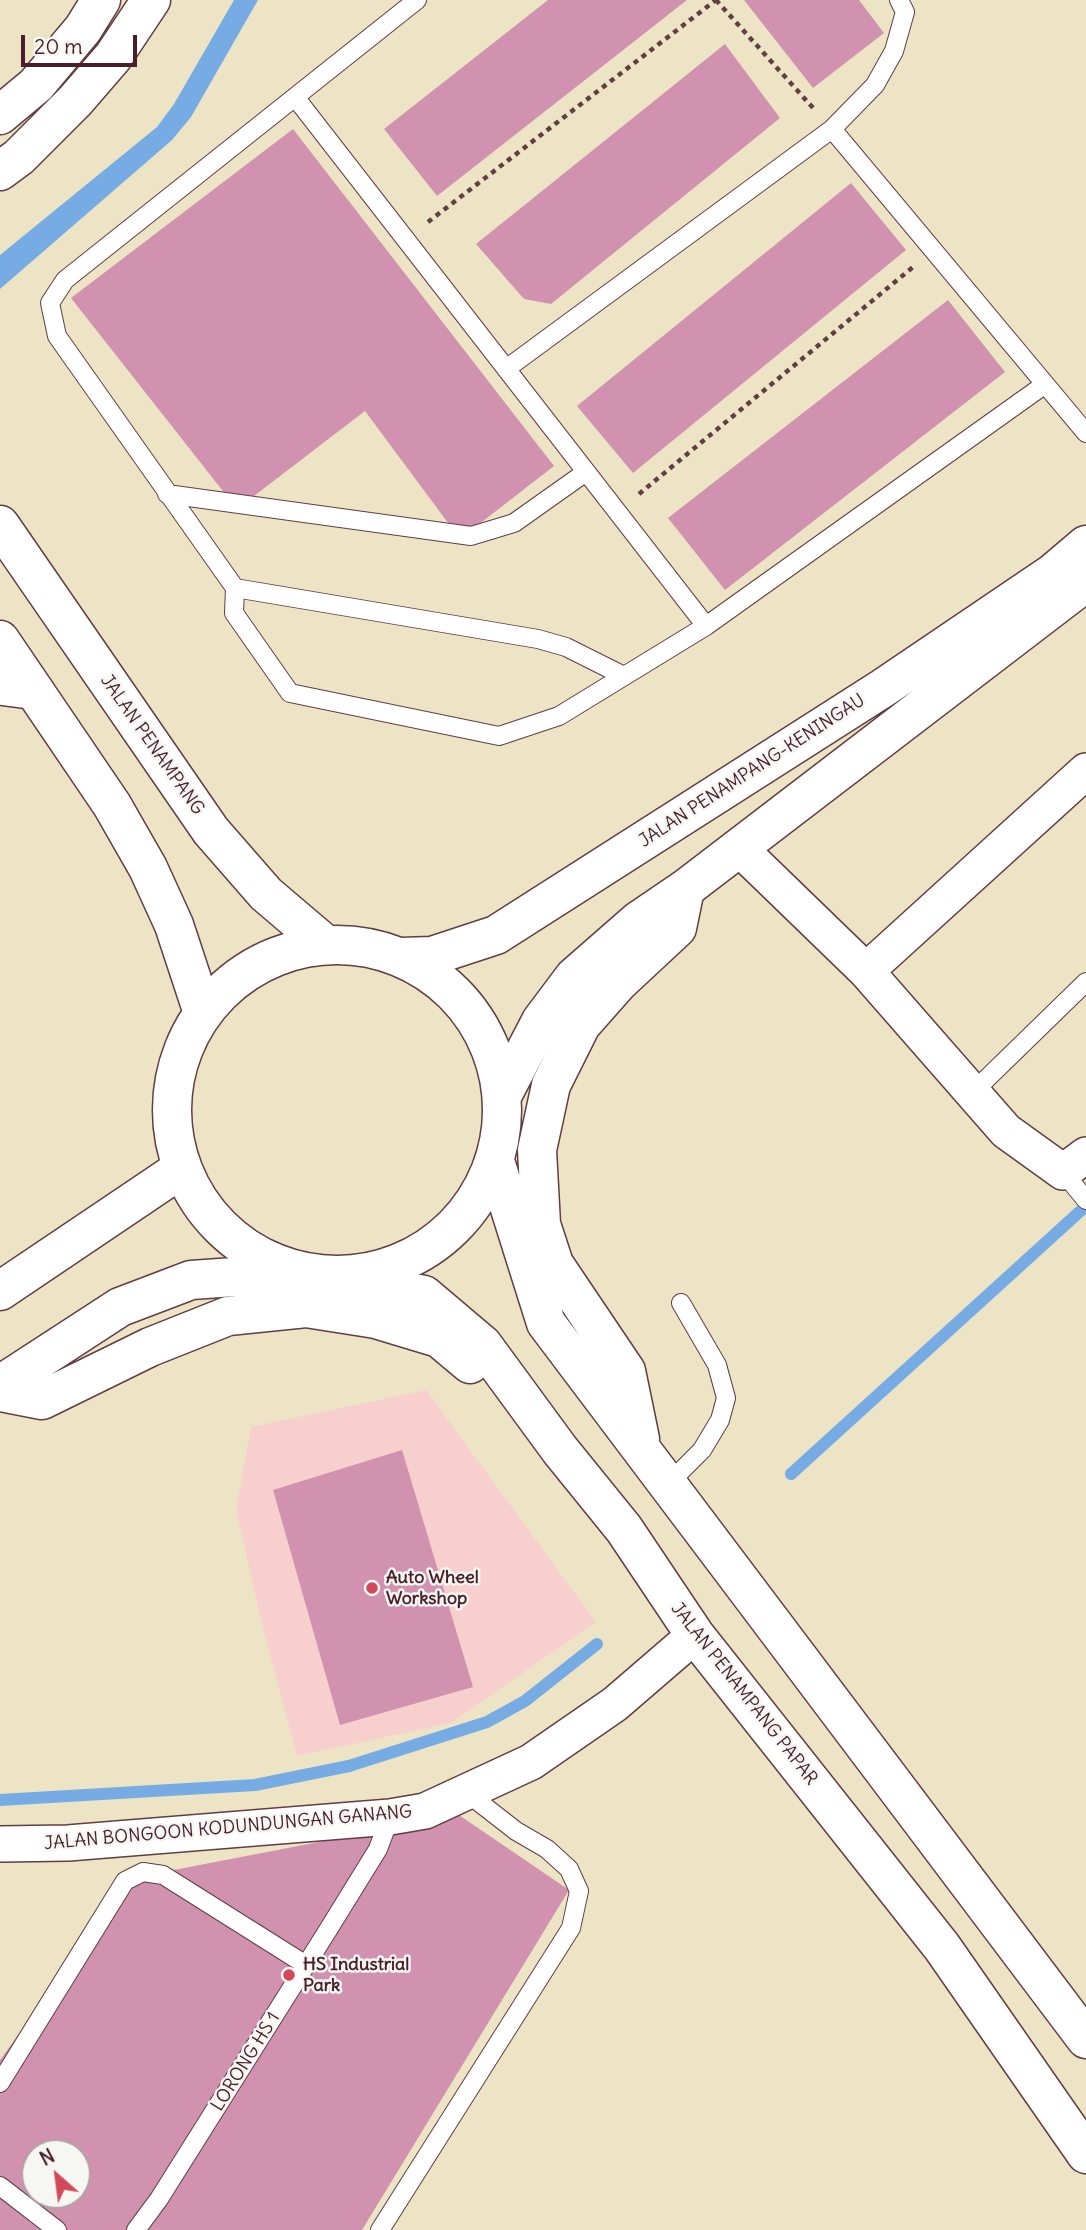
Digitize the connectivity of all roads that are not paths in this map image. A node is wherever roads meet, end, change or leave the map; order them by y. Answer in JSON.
{"nodes":[{"id":1,"x":101,"y":0,"type":"edge"},
{"id":2,"x":151,"y":0,"type":"edge"},
{"id":3,"x":417,"y":0,"type":"edge"},
{"id":4,"x":899,"y":0,"type":"edge"},
{"id":5,"x":295,"y":97,"type":"junction"},
{"id":6,"x":0,"y":115,"type":"edge"},
{"id":7,"x":832,"y":129,"type":"junction"},
{"id":8,"x":0,"y":171,"type":"edge"},
{"id":9,"x":506,"y":369,"type":"junction"},
{"id":10,"x":1044,"y":385,"type":"junction"},
{"id":11,"x":1086,"y":433,"type":"edge"},
{"id":12,"x":586,"y":472,"type":"junction"},
{"id":13,"x":167,"y":495,"type":"junction"},
{"id":14,"x":1086,"y":523,"type":"edge"},
{"id":15,"x":0,"y":525,"type":"edge"},
{"id":16,"x":1086,"y":545,"type":"edge"},
{"id":17,"x":1086,"y":582,"type":"edge"},
{"id":18,"x":235,"y":588,"type":"junction"},
{"id":19,"x":1030,"y":588,"type":"junction"},
{"id":20,"x":706,"y":626,"type":"junction"},
{"id":21,"x":0,"y":640,"type":"edge"},
{"id":22,"x":624,"y":676,"type":"junction"},
{"id":23,"x":18,"y":690,"type":"edge"},
{"id":24,"x":1086,"y":771,"type":"edge"},
{"id":25,"x":738,"y":847,"type":"junction"},
{"id":26,"x":685,"y":889,"type":"junction"},
{"id":27,"x":326,"y":945,"type":"junction"},
{"id":28,"x":401,"y":957,"type":"junction"},
{"id":29,"x":866,"y":971,"type":"junction"},
{"id":30,"x":1086,"y":982,"type":"edge"},
{"id":31,"x":203,"y":1013,"type":"junction"},
{"id":32,"x":973,"y":1092,"type":"junction"},
{"id":33,"x":503,"y":1094,"type":"junction"},
{"id":34,"x":495,"y":1161,"type":"junction"},
{"id":35,"x":1075,"y":1164,"type":"edge"},
{"id":36,"x":181,"y":1170,"type":"junction"},
{"id":37,"x":1086,"y":1199,"type":"edge"},
{"id":38,"x":312,"y":1274,"type":"junction"},
{"id":39,"x":0,"y":1291,"type":"edge"},
{"id":40,"x":681,"y":1303,"type":"dead end"},
{"id":41,"x":0,"y":1385,"type":"edge"},
{"id":42,"x":0,"y":1392,"type":"edge"},
{"id":43,"x":560,"y":1450,"type":"junction"},
{"id":44,"x":642,"y":1450,"type":"junction"},
{"id":45,"x":667,"y":1485,"type":"junction"},
{"id":46,"x":695,"y":1635,"type":"junction"},
{"id":47,"x":466,"y":1792,"type":"junction"},
{"id":48,"x":390,"y":1817,"type":"junction"},
{"id":49,"x":0,"y":1844,"type":"edge"},
{"id":50,"x":306,"y":1965,"type":"junction"},
{"id":51,"x":1086,"y":2039,"type":"edge"},
{"id":52,"x":0,"y":2082,"type":"edge"},
{"id":53,"x":1086,"y":2154,"type":"edge"},
{"id":54,"x":0,"y":2186,"type":"edge"},
{"id":55,"x":57,"y":2230,"type":"edge"},
{"id":56,"x":136,"y":2230,"type":"edge"},
{"id":57,"x":380,"y":2230,"type":"edge"}],
"edges":[{"from":1,"to":6,"type":"main road"},
{"from":2,"to":8,"type":"main road"},
{"from":3,"to":5,"type":"lane"},
{"from":4,"to":7,"type":"lane"},
{"from":5,"to":9,"type":"lane"},
{"from":5,"to":13,"type":"lane"},
{"from":7,"to":9,"type":"lane"},
{"from":7,"to":10,"type":"lane"},
{"from":9,"to":12,"type":"lane"},
{"from":10,"to":11,"type":"lane"},
{"from":10,"to":20,"type":"lane"},
{"from":12,"to":13,"type":"lane"},
{"from":12,"to":20,"type":"lane"},
{"from":13,"to":18,"type":"lane"},
{"from":14,"to":19,"type":"lane"},
{"from":15,"to":27,"type":"main road","name":"JALAN PENAMPANG"},
{"from":16,"to":19,"type":"main road","name":"JALAN PENAMPANG-KENINGAU"},
{"from":17,"to":25,"type":"main road"},
{"from":18,"to":22,"type":"lane"},
{"from":18,"to":22,"type":"lane"},
{"from":19,"to":28,"type":"main road","name":"JALAN PENAMPANG-KENINGAU"},
{"from":20,"to":22,"type":"lane"},
{"from":21,"to":23,"type":"main road"},
{"from":23,"to":31,"type":"main road"},
{"from":24,"to":29,"type":"street"},
{"from":25,"to":26,"type":"main road"},
{"from":25,"to":29,"type":"street"},
{"from":26,"to":33,"type":"main road"},
{"from":26,"to":44,"type":"main road"},
{"from":27,"to":28,"type":"main road"},
{"from":27,"to":31,"type":"main road"},
{"from":28,"to":33,"type":"main road"},
{"from":29,"to":32,"type":"street"},
{"from":30,"to":32,"type":"lane"},
{"from":31,"to":36,"type":"main road"},
{"from":32,"to":35,"type":"street"},
{"from":33,"to":34,"type":"main road"},
{"from":34,"to":38,"type":"main road"},
{"from":34,"to":44,"type":"main road"},
{"from":35,"to":37,"type":"lane"},
{"from":36,"to":38,"type":"main road"},
{"from":36,"to":39,"type":"main road"},
{"from":38,"to":41,"type":"main road"},
{"from":38,"to":43,"type":"main road","name":"JALAN PENAMPANG PAPAR"},
{"from":40,"to":45,"type":"lane"},
{"from":42,"to":43,"type":"main road"},
{"from":43,"to":46,"type":"main road","name":"JALAN PENAMPANG PAPAR"},
{"from":44,"to":45,"type":"main road"},
{"from":45,"to":51,"type":"main road"},
{"from":46,"to":47,"type":"street","name":"JALAN BONGOON KODUNDUNGAN GANANG"},
{"from":46,"to":53,"type":"main road","name":"JALAN PENAMPANG PAPAR"},
{"from":47,"to":48,"type":"street","name":"JALAN BONGOON KODUNDUNGAN GANANG"},
{"from":47,"to":57,"type":"lane"},
{"from":48,"to":49,"type":"street","name":"JALAN BONGOON KODUNDUNGAN GANANG"},
{"from":48,"to":50,"type":"lane","name":"LORONG HS 1"},
{"from":50,"to":52,"type":"lane"},
{"from":50,"to":56,"type":"lane","name":"LORONG HS 1"},
{"from":54,"to":55,"type":"lane"}]}
